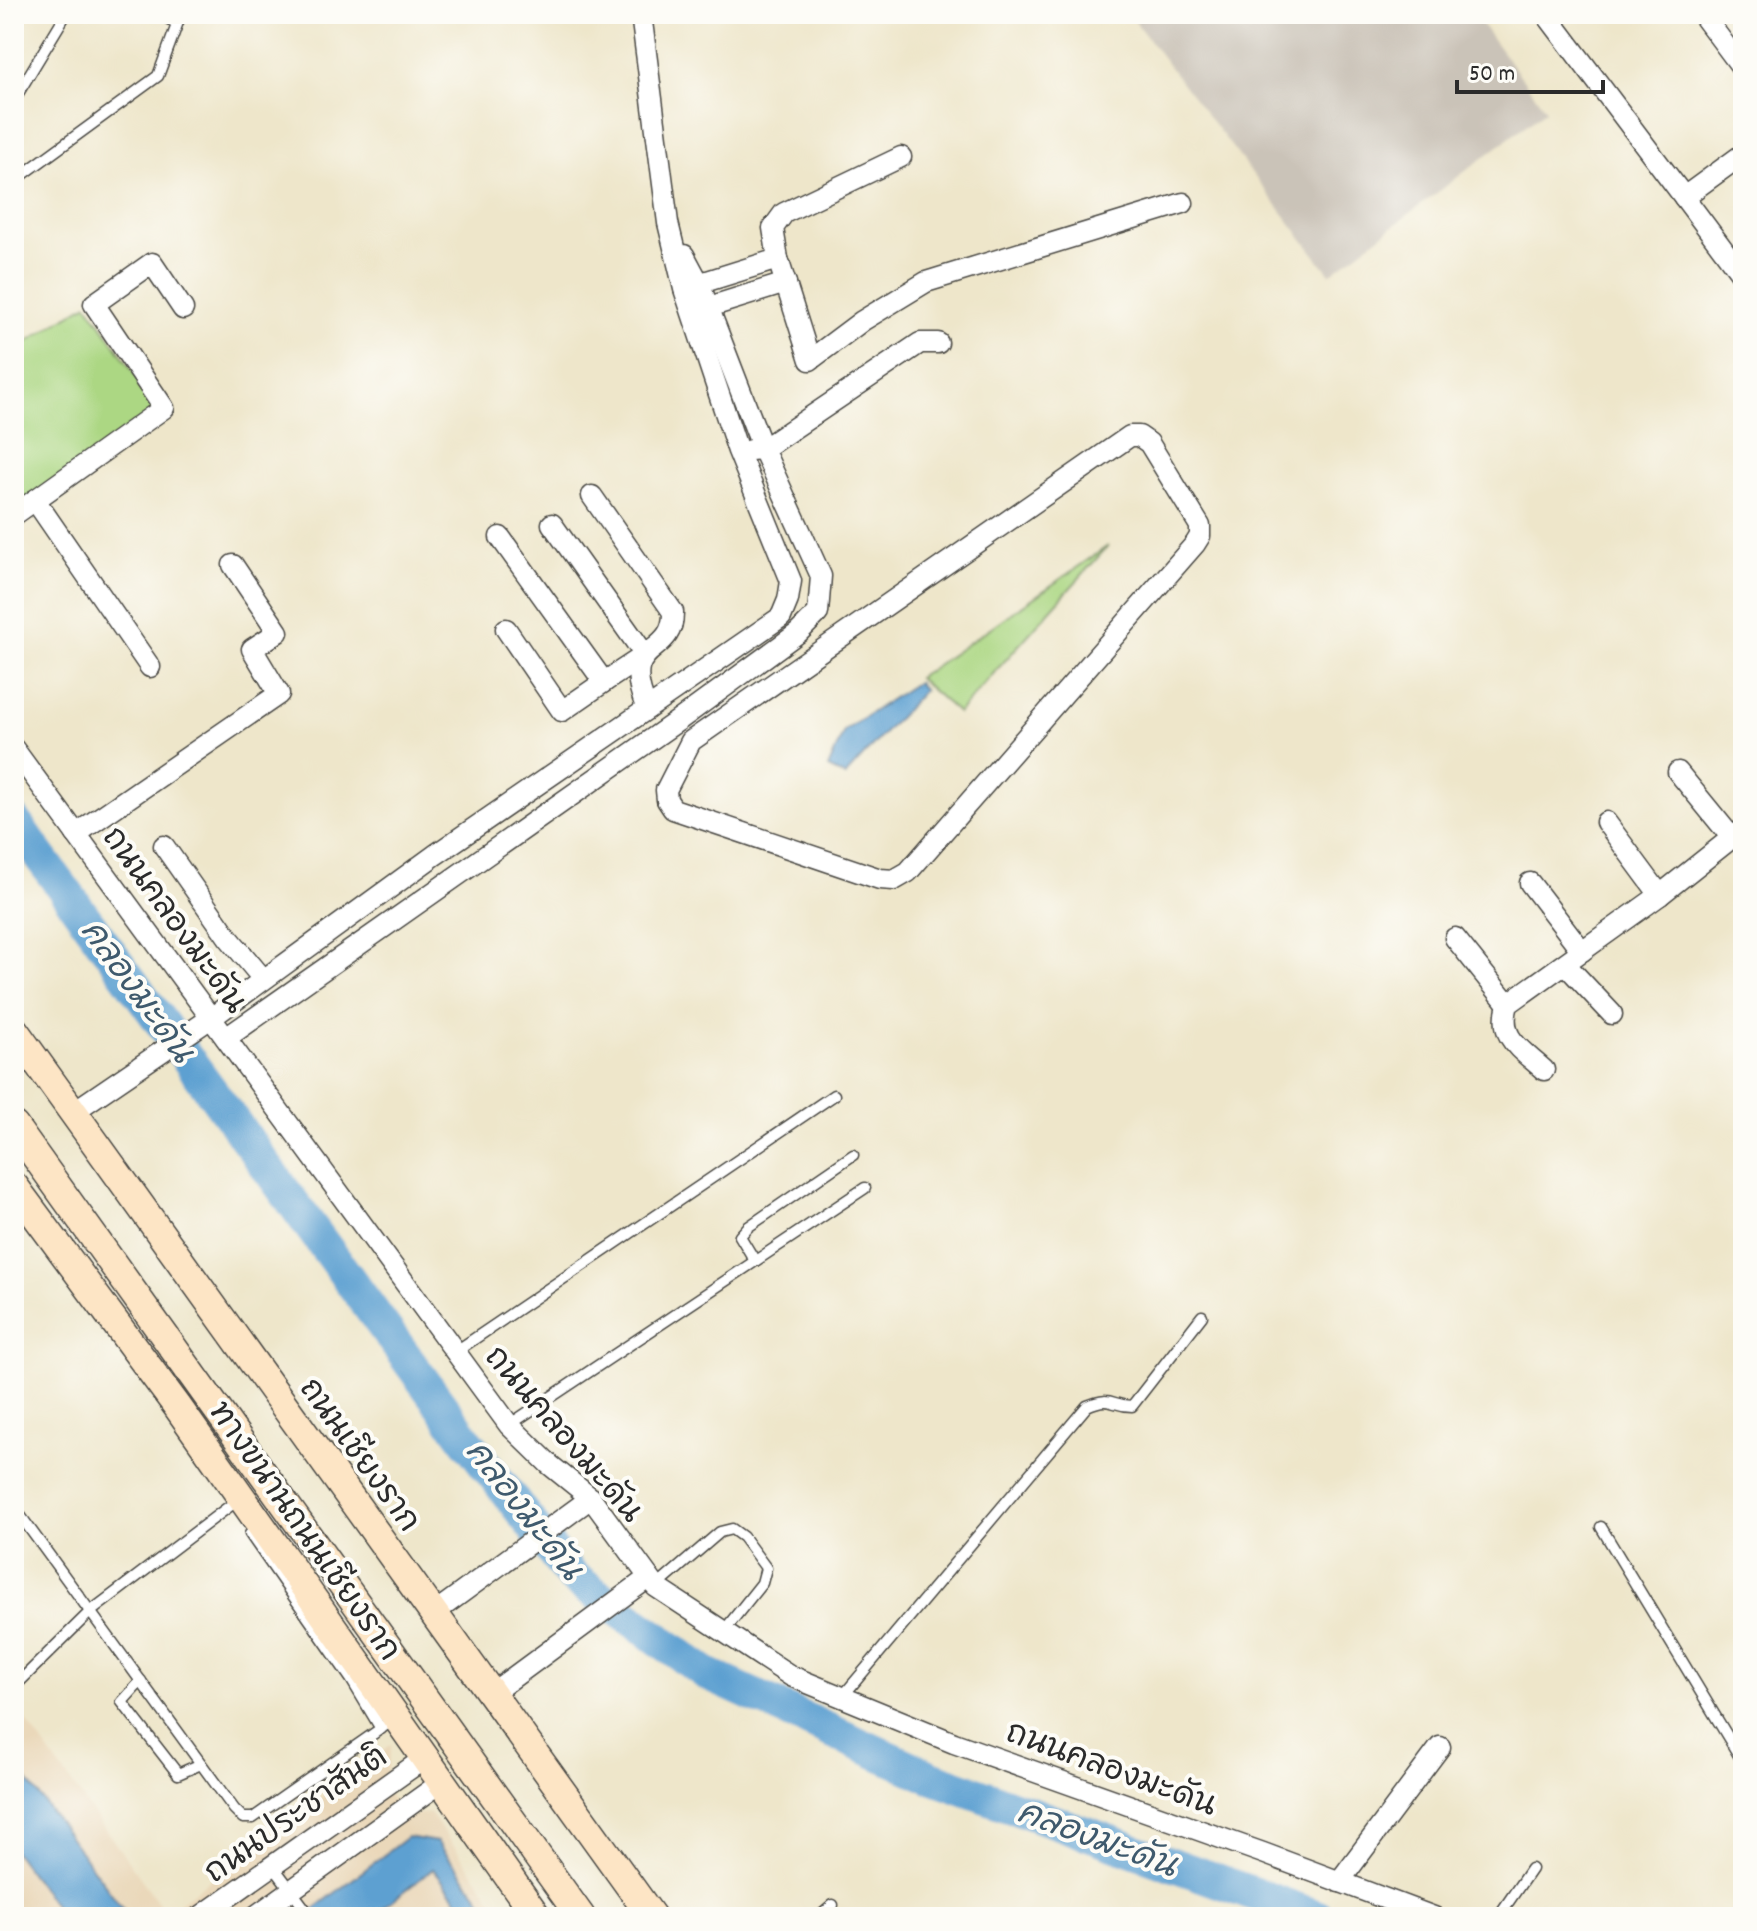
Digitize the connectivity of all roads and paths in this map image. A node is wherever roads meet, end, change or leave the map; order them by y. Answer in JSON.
{"nodes":[{"id":1,"x":66,"y":14,"type":"edge"},
{"id":2,"x":160,"y":14,"type":"edge"},
{"id":3,"x":641,"y":14,"type":"edge"},
{"id":4,"x":1546,"y":14,"type":"edge"},
{"id":5,"x":1702,"y":14,"type":"edge"},
{"id":6,"x":178,"y":18,"type":"edge"},
{"id":7,"x":1743,"y":69,"type":"edge"},
{"id":8,"x":14,"y":100,"type":"edge"},
{"id":9,"x":1743,"y":154,"type":"edge"},
{"id":10,"x":901,"y":157,"type":"dead end"},
{"id":11,"x":14,"y":181,"type":"edge"},
{"id":12,"x":1684,"y":197,"type":"junction"},
{"id":13,"x":1183,"y":203,"type":"dead end"},
{"id":14,"x":778,"y":259,"type":"junction"},
{"id":15,"x":1743,"y":276,"type":"edge"},
{"id":16,"x":786,"y":283,"type":"junction"},
{"id":17,"x":692,"y":286,"type":"junction"},
{"id":18,"x":700,"y":308,"type":"junction"},
{"id":19,"x":183,"y":309,"type":"dead end"},
{"id":20,"x":938,"y":343,"type":"dead end"},
{"id":21,"x":763,"y":449,"type":"junction"},
{"id":22,"x":738,"y":451,"type":"junction"},
{"id":23,"x":592,"y":496,"type":"dead end"},
{"id":24,"x":35,"y":500,"type":"junction"},
{"id":25,"x":14,"y":515,"type":"edge"},
{"id":26,"x":552,"y":524,"type":"dead end"},
{"id":27,"x":500,"y":537,"type":"dead end"},
{"id":28,"x":233,"y":565,"type":"dead end"},
{"id":29,"x":821,"y":576,"type":"junction"},
{"id":30,"x":791,"y":581,"type":"junction"},
{"id":31,"x":781,"y":617,"type":"junction"},
{"id":32,"x":506,"y":629,"type":"dead end"},
{"id":33,"x":798,"y":633,"type":"junction"},
{"id":34,"x":645,"y":655,"type":"junction"},
{"id":35,"x":150,"y":667,"type":"dead end"},
{"id":36,"x":604,"y":682,"type":"junction"},
{"id":37,"x":665,"y":697,"type":"junction"},
{"id":38,"x":647,"y":709,"type":"junction"},
{"id":39,"x":679,"y":720,"type":"junction"},
{"id":40,"x":691,"y":741,"type":"junction"},
{"id":41,"x":14,"y":749,"type":"edge"},
{"id":42,"x":1678,"y":772,"type":"dead end"},
{"id":43,"x":1606,"y":822,"type":"dead end"},
{"id":44,"x":76,"y":834,"type":"junction"},
{"id":45,"x":1737,"y":834,"type":"edge"},
{"id":46,"x":164,"y":846,"type":"dead end"},
{"id":47,"x":1530,"y":883,"type":"dead end"},
{"id":48,"x":1660,"y":895,"type":"junction"},
{"id":49,"x":1455,"y":938,"type":"dead end"},
{"id":50,"x":1582,"y":951,"type":"junction"},
{"id":51,"x":1565,"y":964,"type":"junction"},
{"id":52,"x":263,"y":979,"type":"junction"},
{"id":53,"x":1508,"y":1004,"type":"junction"},
{"id":54,"x":1612,"y":1014,"type":"dead end"},
{"id":55,"x":206,"y":1022,"type":"junction"},
{"id":56,"x":14,"y":1030,"type":"edge"},
{"id":57,"x":226,"y":1038,"type":"junction"},
{"id":58,"x":1544,"y":1070,"type":"dead end"},
{"id":59,"x":834,"y":1095,"type":"dead end"},
{"id":60,"x":73,"y":1112,"type":"junction"},
{"id":61,"x":14,"y":1126,"type":"edge"},
{"id":62,"x":853,"y":1155,"type":"dead end"},
{"id":63,"x":14,"y":1186,"type":"edge"},
{"id":64,"x":865,"y":1188,"type":"dead end"},
{"id":65,"x":70,"y":1203,"type":"junction"},
{"id":66,"x":34,"y":1213,"type":"junction"},
{"id":67,"x":755,"y":1261,"type":"junction"},
{"id":68,"x":1202,"y":1316,"type":"dead end"},
{"id":69,"x":113,"y":1340,"type":"dead end"},
{"id":70,"x":455,"y":1352,"type":"junction"},
{"id":71,"x":177,"y":1406,"type":"junction"},
{"id":72,"x":509,"y":1425,"type":"junction"},
{"id":73,"x":195,"y":1452,"type":"dead end"},
{"id":74,"x":210,"y":1475,"type":"dead end"},
{"id":75,"x":586,"y":1502,"type":"junction"},
{"id":76,"x":234,"y":1504,"type":"junction"},
{"id":77,"x":14,"y":1507,"type":"edge"},
{"id":78,"x":1601,"y":1527,"type":"dead end"},
{"id":79,"x":247,"y":1530,"type":"dead end"},
{"id":80,"x":645,"y":1585,"type":"junction"},
{"id":81,"x":90,"y":1612,"type":"junction"},
{"id":82,"x":434,"y":1613,"type":"junction"},
{"id":83,"x":723,"y":1632,"type":"junction"},
{"id":84,"x":141,"y":1681,"type":"junction"},
{"id":85,"x":14,"y":1687,"type":"edge"},
{"id":86,"x":492,"y":1693,"type":"junction"},
{"id":87,"x":842,"y":1697,"type":"junction"},
{"id":88,"x":389,"y":1723,"type":"junction"},
{"id":89,"x":1440,"y":1747,"type":"dead end"},
{"id":90,"x":425,"y":1758,"type":"junction"},
{"id":91,"x":1743,"y":1762,"type":"edge"},
{"id":92,"x":201,"y":1764,"type":"junction"},
{"id":93,"x":442,"y":1782,"type":"junction"},
{"id":94,"x":273,"y":1866,"type":"junction"},
{"id":95,"x":1531,"y":1869,"type":"dead end"},
{"id":96,"x":1339,"y":1882,"type":"junction"},
{"id":97,"x":299,"y":1898,"type":"junction"},
{"id":98,"x":833,"y":1905,"type":"dead end"},
{"id":99,"x":200,"y":1917,"type":"edge"},
{"id":100,"x":254,"y":1917,"type":"edge"},
{"id":101,"x":311,"y":1917,"type":"edge"},
{"id":102,"x":537,"y":1917,"type":"edge"},
{"id":103,"x":581,"y":1917,"type":"edge"},
{"id":104,"x":652,"y":1917,"type":"edge"},
{"id":105,"x":819,"y":1917,"type":"edge"},
{"id":106,"x":1434,"y":1917,"type":"edge"},
{"id":107,"x":1498,"y":1917,"type":"edge"}],
"edges":[{"from":1,"to":8,"type":"lane"},
{"from":2,"to":6,"type":"lane"},
{"from":3,"to":17,"type":"street"},
{"from":4,"to":12,"type":"street"},
{"from":5,"to":7,"type":"street"},
{"from":6,"to":11,"type":"lane"},
{"from":9,"to":12,"type":"street"},
{"from":10,"to":14,"type":"street"},
{"from":12,"to":15,"type":"street"},
{"from":13,"to":16,"type":"street"},
{"from":14,"to":16,"type":"street"},
{"from":14,"to":17,"type":"street"},
{"from":16,"to":18,"type":"street"},
{"from":17,"to":18,"type":"street"},
{"from":18,"to":21,"type":"street"},
{"from":18,"to":22,"type":"street"},
{"from":19,"to":24,"type":"street"},
{"from":20,"to":21,"type":"street"},
{"from":21,"to":22,"type":"street"},
{"from":21,"to":29,"type":"street"},
{"from":22,"to":30,"type":"street"},
{"from":23,"to":34,"type":"street"},
{"from":24,"to":25,"type":"street"},
{"from":24,"to":35,"type":"street"},
{"from":26,"to":34,"type":"street"},
{"from":27,"to":36,"type":"street"},
{"from":28,"to":44,"type":"street"},
{"from":29,"to":30,"type":"street"},
{"from":29,"to":33,"type":"street"},
{"from":30,"to":31,"type":"street"},
{"from":31,"to":33,"type":"street"},
{"from":31,"to":37,"type":"street"},
{"from":32,"to":36,"type":"street"},
{"from":33,"to":39,"type":"street"},
{"from":34,"to":36,"type":"street"},
{"from":34,"to":38,"type":"street"},
{"from":37,"to":38,"type":"street"},
{"from":37,"to":39,"type":"street"},
{"from":38,"to":52,"type":"street"},
{"from":39,"to":40,"type":"street"},
{"from":39,"to":57,"type":"street"},
{"from":40,"to":40,"type":"street"},
{"from":41,"to":44,"type":"street","name":"ถนนคลองมะดัน"},
{"from":42,"to":45,"type":"street"},
{"from":43,"to":48,"type":"street"},
{"from":44,"to":55,"type":"street","name":"ถนนคลองมะดัน"},
{"from":45,"to":48,"type":"street"},
{"from":46,"to":52,"type":"street"},
{"from":47,"to":50,"type":"street"},
{"from":48,"to":50,"type":"street"},
{"from":49,"to":53,"type":"street"},
{"from":50,"to":51,"type":"street"},
{"from":51,"to":53,"type":"street"},
{"from":51,"to":54,"type":"street"},
{"from":52,"to":55,"type":"street"},
{"from":53,"to":58,"type":"street"},
{"from":55,"to":57,"type":"street","name":"ถนนคลองมะดัน"},
{"from":55,"to":60,"type":"street"},
{"from":56,"to":60,"type":"main road","name":"ถนนเชียงราก"},
{"from":57,"to":70,"type":"street","name":"ถนนคลองมะดัน"},
{"from":59,"to":70,"type":"lane"},
{"from":60,"to":82,"type":"main road","name":"ถนนเชียงราก"},
{"from":61,"to":65,"type":"main road"},
{"from":62,"to":67,"type":"lane"},
{"from":63,"to":66,"type":"main road","name":"ทางขนานถนนเชียงราก"},
{"from":64,"to":67,"type":"lane"},
{"from":65,"to":71,"type":"main road"},
{"from":65,"to":103,"type":"main road"},
{"from":66,"to":69,"type":"lane"},
{"from":66,"to":71,"type":"main road","name":"ทางขนานถนนเชียงราก"},
{"from":67,"to":72,"type":"lane"},
{"from":68,"to":87,"type":"lane"},
{"from":70,"to":72,"type":"street","name":"ถนนคลองมะดัน"},
{"from":71,"to":76,"type":"main road","name":"ทางขนานถนนเชียงราก"},
{"from":72,"to":75,"type":"street","name":"ถนนคลองมะดัน"},
{"from":73,"to":74,"type":"lane"},
{"from":75,"to":80,"type":"street","name":"ถนนคลองมะดัน"},
{"from":75,"to":82,"type":"street"},
{"from":76,"to":81,"type":"lane"},
{"from":76,"to":88,"type":"main road","name":"ทางขนานถนนเชียงราก"},
{"from":77,"to":81,"type":"lane"},
{"from":78,"to":91,"type":"lane"},
{"from":79,"to":88,"type":"lane"},
{"from":80,"to":83,"type":"street","name":"ถนนคลองมะดัน"},
{"from":80,"to":83,"type":"lane"},
{"from":80,"to":86,"type":"street"},
{"from":81,"to":84,"type":"lane"},
{"from":81,"to":85,"type":"lane"},
{"from":82,"to":86,"type":"main road","name":"ถนนเชียงราก"},
{"from":83,"to":87,"type":"street","name":"ถนนคลองมะดัน"},
{"from":84,"to":92,"type":"lane"},
{"from":84,"to":92,"type":"lane"},
{"from":86,"to":104,"type":"main road","name":"ถนนเชียงราก"},
{"from":87,"to":96,"type":"street","name":"ถนนคลองมะดัน"},
{"from":88,"to":90,"type":"main road","name":"ทางขนานถนนเชียงราก"},
{"from":88,"to":92,"type":"lane"},
{"from":89,"to":96,"type":"street"},
{"from":90,"to":93,"type":"main road","name":"ทางขนานถนนเชียงราก"},
{"from":90,"to":94,"type":"street","name":"ถนนประชาสันติ"},
{"from":93,"to":97,"type":"street","name":"ถนนประชาสันติ"},
{"from":93,"to":102,"type":"main road","name":"ทางขนานถนนเชียงราก"},
{"from":94,"to":97,"type":"lane"},
{"from":94,"to":99,"type":"street","name":"ถนนประชาสันติ"},
{"from":95,"to":107,"type":"lane"},
{"from":96,"to":106,"type":"street","name":"ถนนคลองมะดัน"},
{"from":97,"to":100,"type":"street","name":"ถนนประชาสันติ"},
{"from":97,"to":101,"type":"lane"},
{"from":98,"to":105,"type":"lane"}]}
